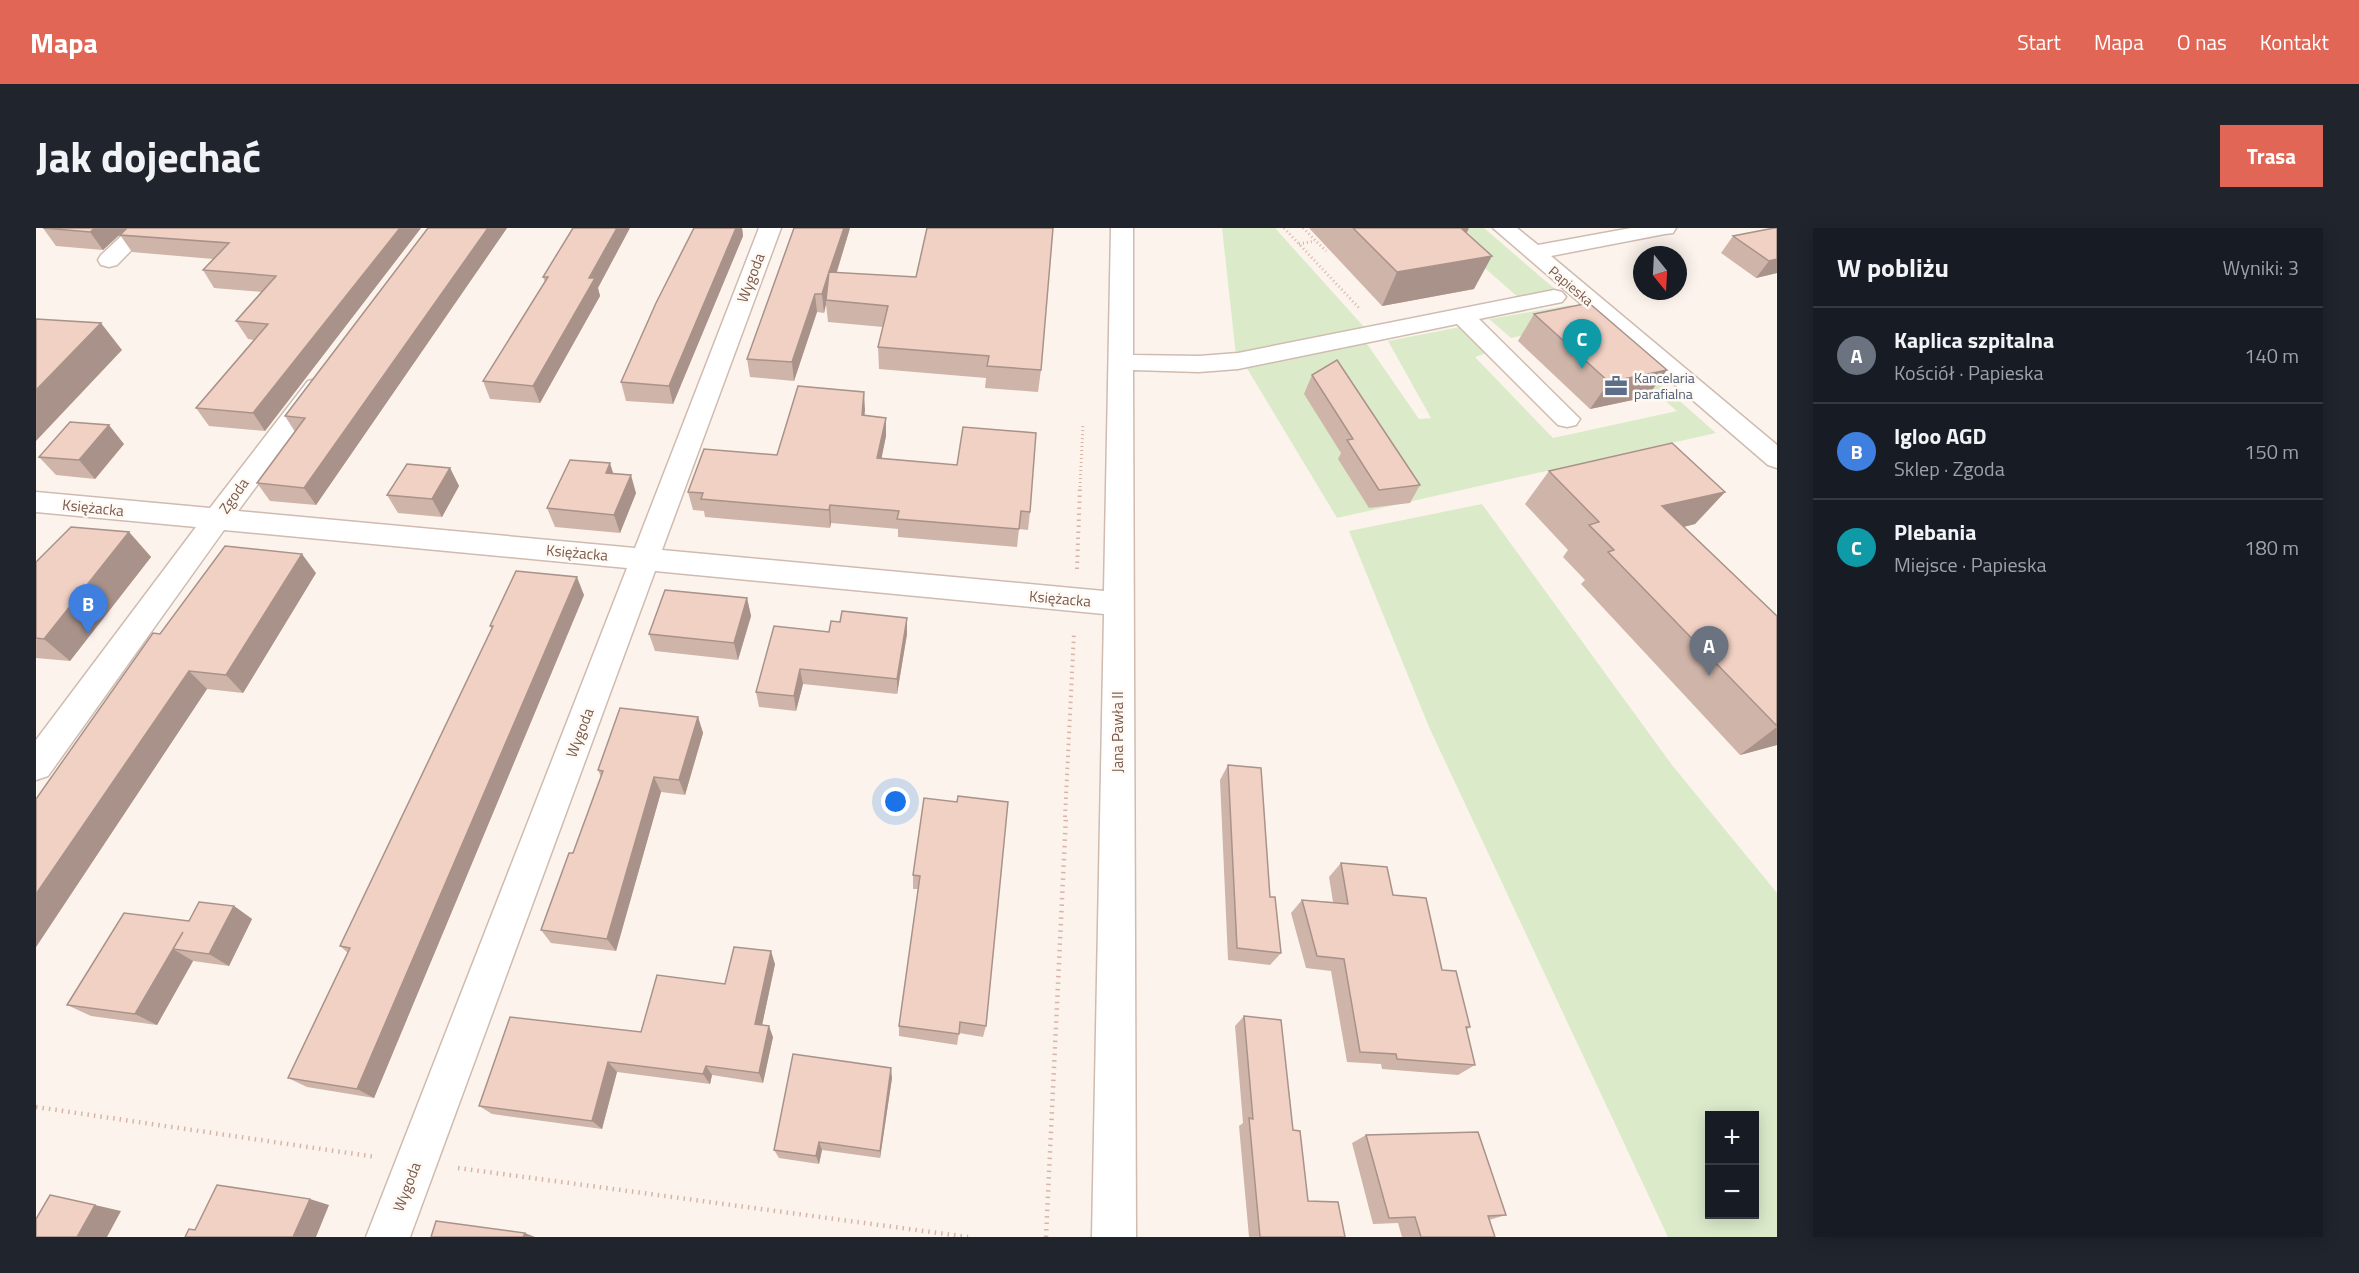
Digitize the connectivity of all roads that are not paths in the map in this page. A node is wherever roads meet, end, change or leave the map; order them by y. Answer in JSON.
{"nodes":[{"id":1,"x":142,"y":228,"type":"edge"},
{"id":2,"x":770,"y":228,"type":"edge"},
{"id":3,"x":1122,"y":228,"type":"edge"},
{"id":4,"x":1504,"y":228,"type":"edge"},
{"id":5,"x":1665,"y":228,"type":"edge"},
{"id":6,"x":1533,"y":253,"type":"junction"},
{"id":7,"x":109,"y":260,"type":"dead end"},
{"id":8,"x":1554,"y":297,"type":"dead end"},
{"id":9,"x":1461,"y":315,"type":"junction"},
{"id":10,"x":1120,"y":362,"type":"junction"},
{"id":11,"x":330,"y":370,"type":"edge"},
{"id":12,"x":1567,"y":419,"type":"dead end"},
{"id":13,"x":1774,"y":453,"type":"edge"},
{"id":14,"x":38,"y":505,"type":"edge"},
{"id":15,"x":217,"y":520,"type":"junction"},
{"id":16,"x":643,"y":560,"type":"junction"},
{"id":17,"x":1117,"y":604,"type":"junction"},
{"id":18,"x":36,"y":766,"type":"edge"},
{"id":19,"x":388,"y":1237,"type":"edge"},
{"id":20,"x":1114,"y":1237,"type":"edge"}],
"edges":[{"from":1,"to":7,"type":"street"},
{"from":2,"to":16,"type":"street","name":"Wygoda"},
{"from":3,"to":10,"type":"street","name":"Jana Pawła II"},
{"from":4,"to":6,"type":"street","name":"Papieska"},
{"from":5,"to":6,"type":"street"},
{"from":6,"to":13,"type":"street","name":"Papieska"},
{"from":8,"to":9,"type":"street"},
{"from":9,"to":10,"type":"street"},
{"from":9,"to":12,"type":"street"},
{"from":10,"to":17,"type":"street","name":"Jana Pawła II"},
{"from":11,"to":15,"type":"street","name":"Zgoda"},
{"from":14,"to":15,"type":"street","name":"Księżacka"},
{"from":15,"to":16,"type":"street","name":"Księżacka"},
{"from":15,"to":18,"type":"street","name":"Zgoda"},
{"from":16,"to":17,"type":"street","name":"Księżacka"},
{"from":16,"to":19,"type":"street","name":"Wygoda"},
{"from":17,"to":20,"type":"street","name":"Jana Pawła II"}]}
